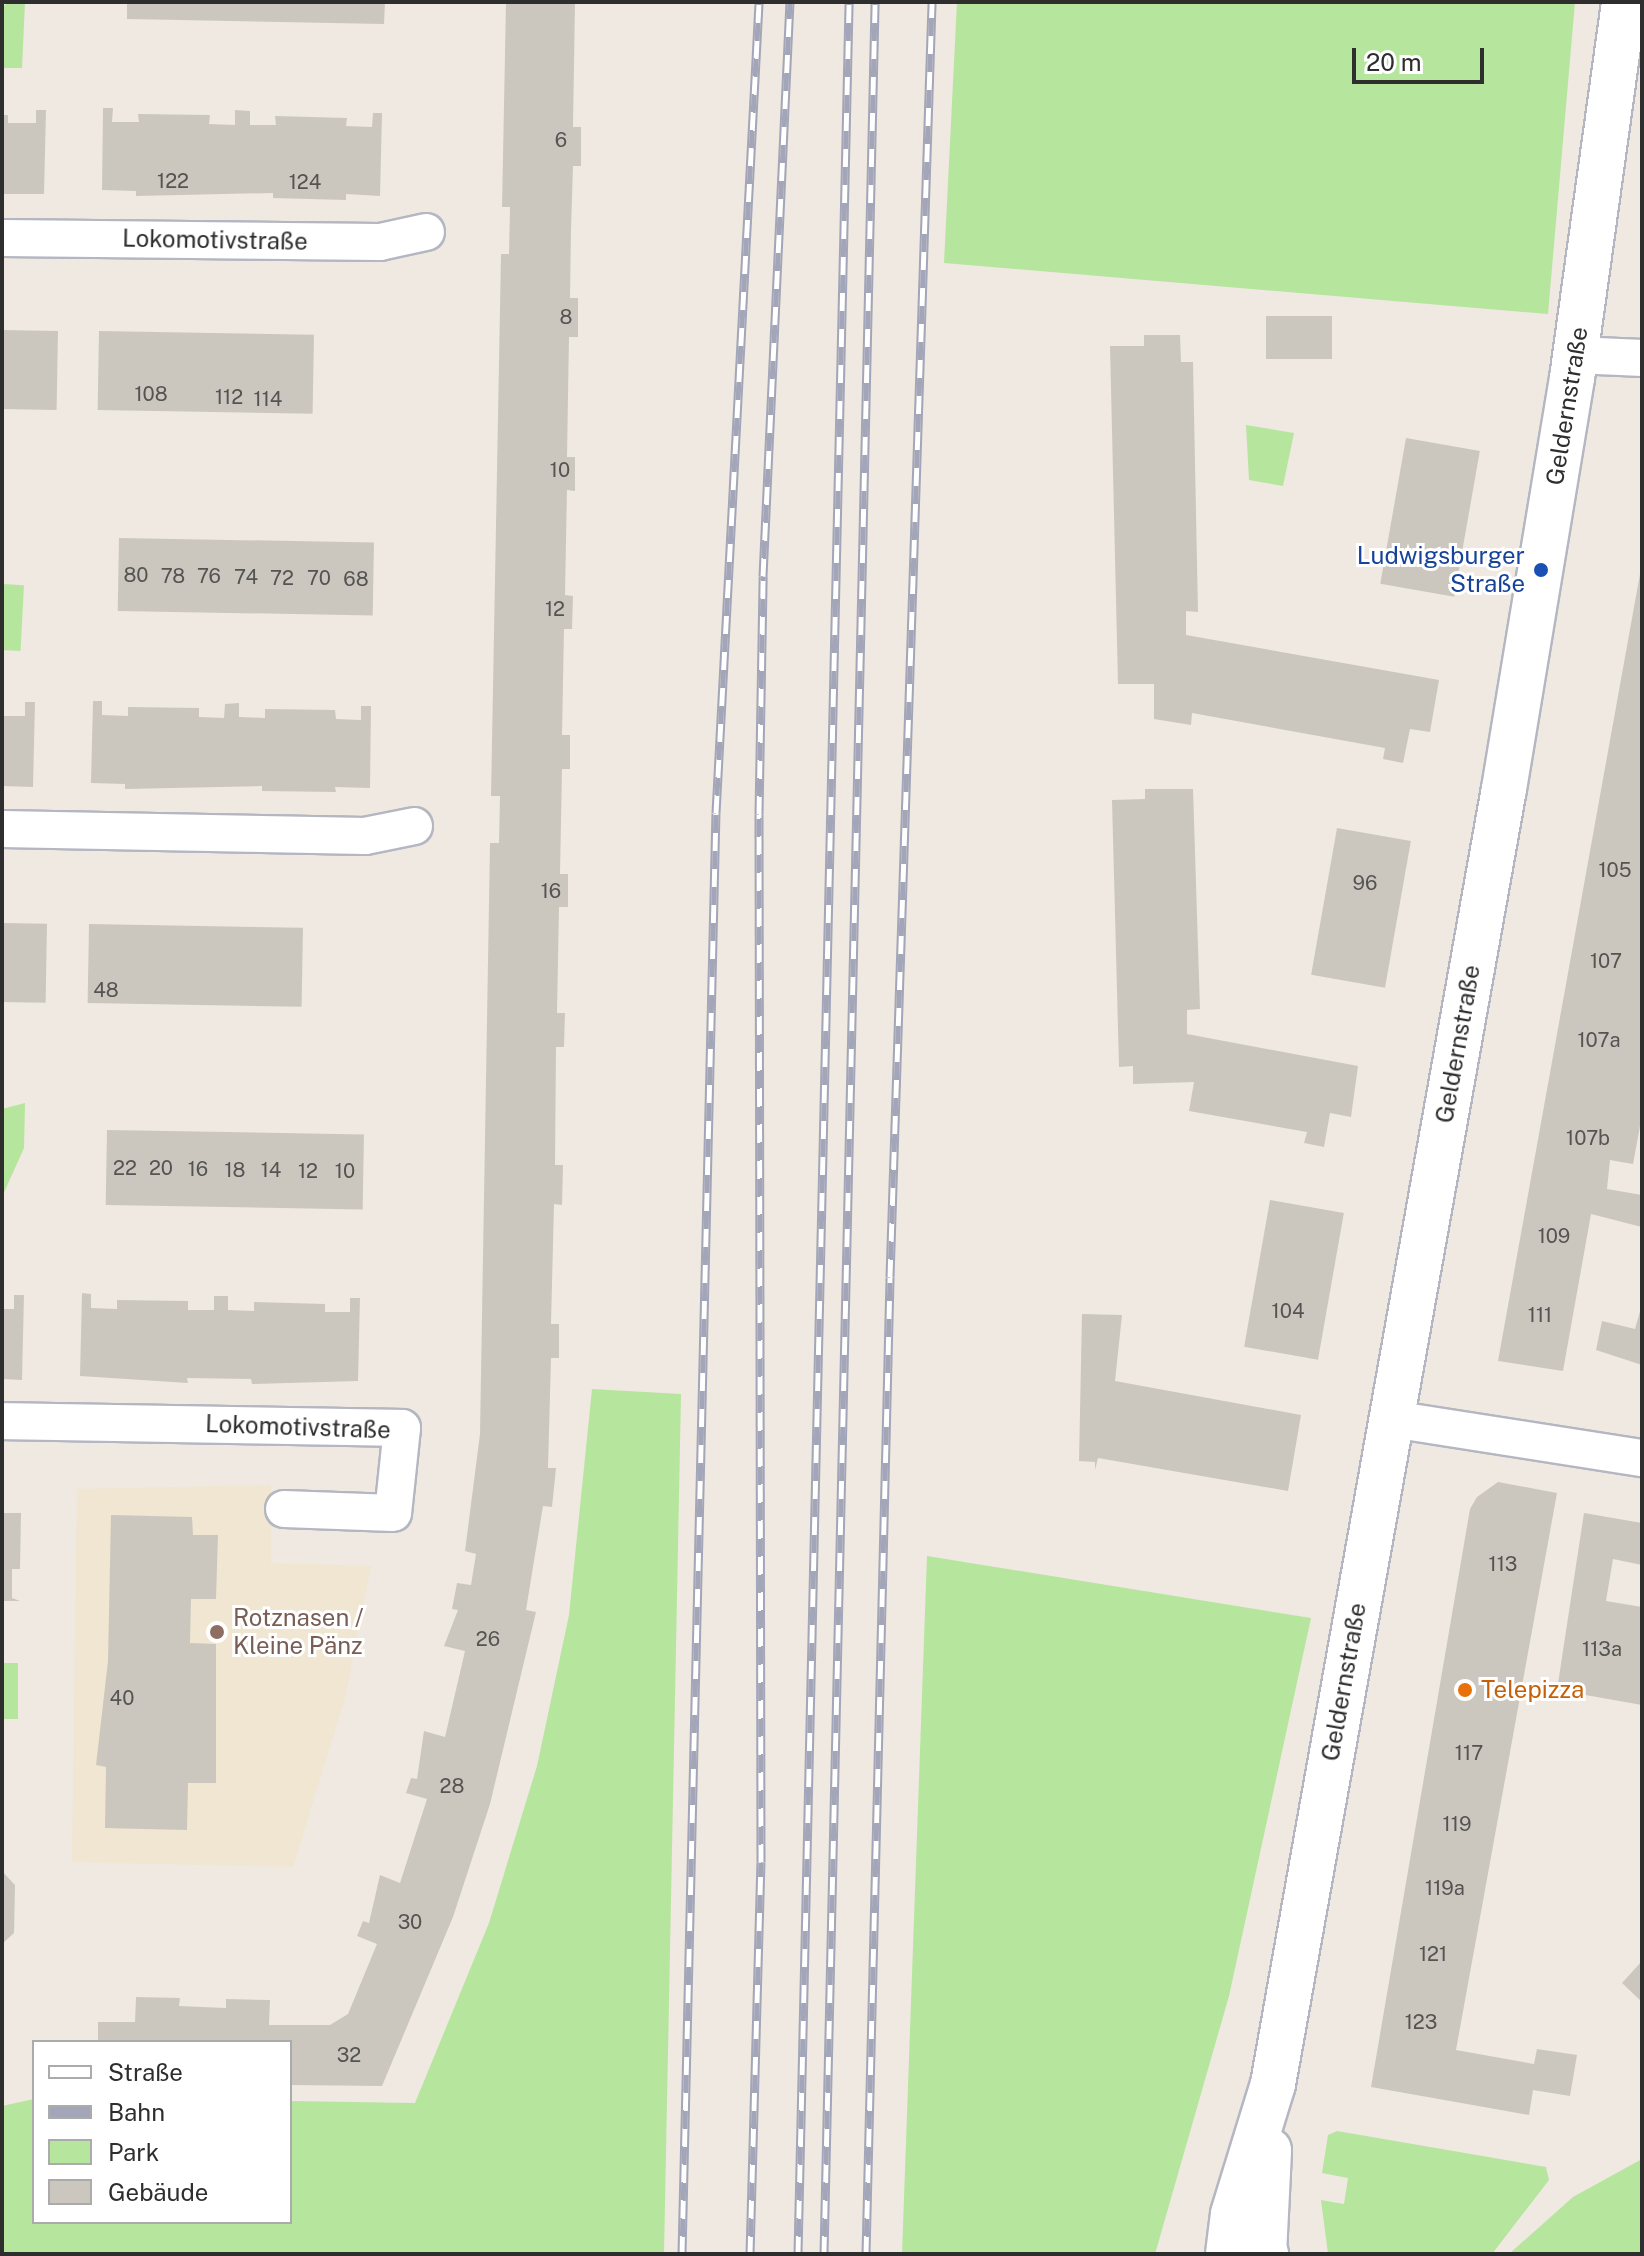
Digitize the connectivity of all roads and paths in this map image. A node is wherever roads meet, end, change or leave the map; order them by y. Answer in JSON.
{"nodes":[{"id":1,"x":1624,"y":2,"type":"edge"},
{"id":2,"x":426,"y":232,"type":"dead end"},
{"id":3,"x":2,"y":238,"type":"edge"},
{"id":4,"x":1575,"y":355,"type":"junction"},
{"id":5,"x":1642,"y":358,"type":"edge"},
{"id":6,"x":414,"y":826,"type":"dead end"},
{"id":7,"x":2,"y":829,"type":"edge"},
{"id":8,"x":1392,"y":1419,"type":"junction"},
{"id":9,"x":2,"y":1421,"type":"edge"},
{"id":10,"x":1642,"y":1458,"type":"edge"},
{"id":11,"x":284,"y":1509,"type":"dead end"},
{"id":12,"x":1256,"y":2253,"type":"edge"}],
"edges":[{"from":1,"to":4,"type":"street","name":"Geldernstraße"},
{"from":2,"to":3,"type":"street","name":"Lokomotivstraße"},
{"from":4,"to":5,"type":"street"},
{"from":4,"to":8,"type":"street","name":"Geldernstraße"},
{"from":6,"to":7,"type":"street"},
{"from":8,"to":10,"type":"street"},
{"from":8,"to":12,"type":"street","name":"Geldernstraße"},
{"from":9,"to":11,"type":"street","name":"Lokomotivstraße"}]}
